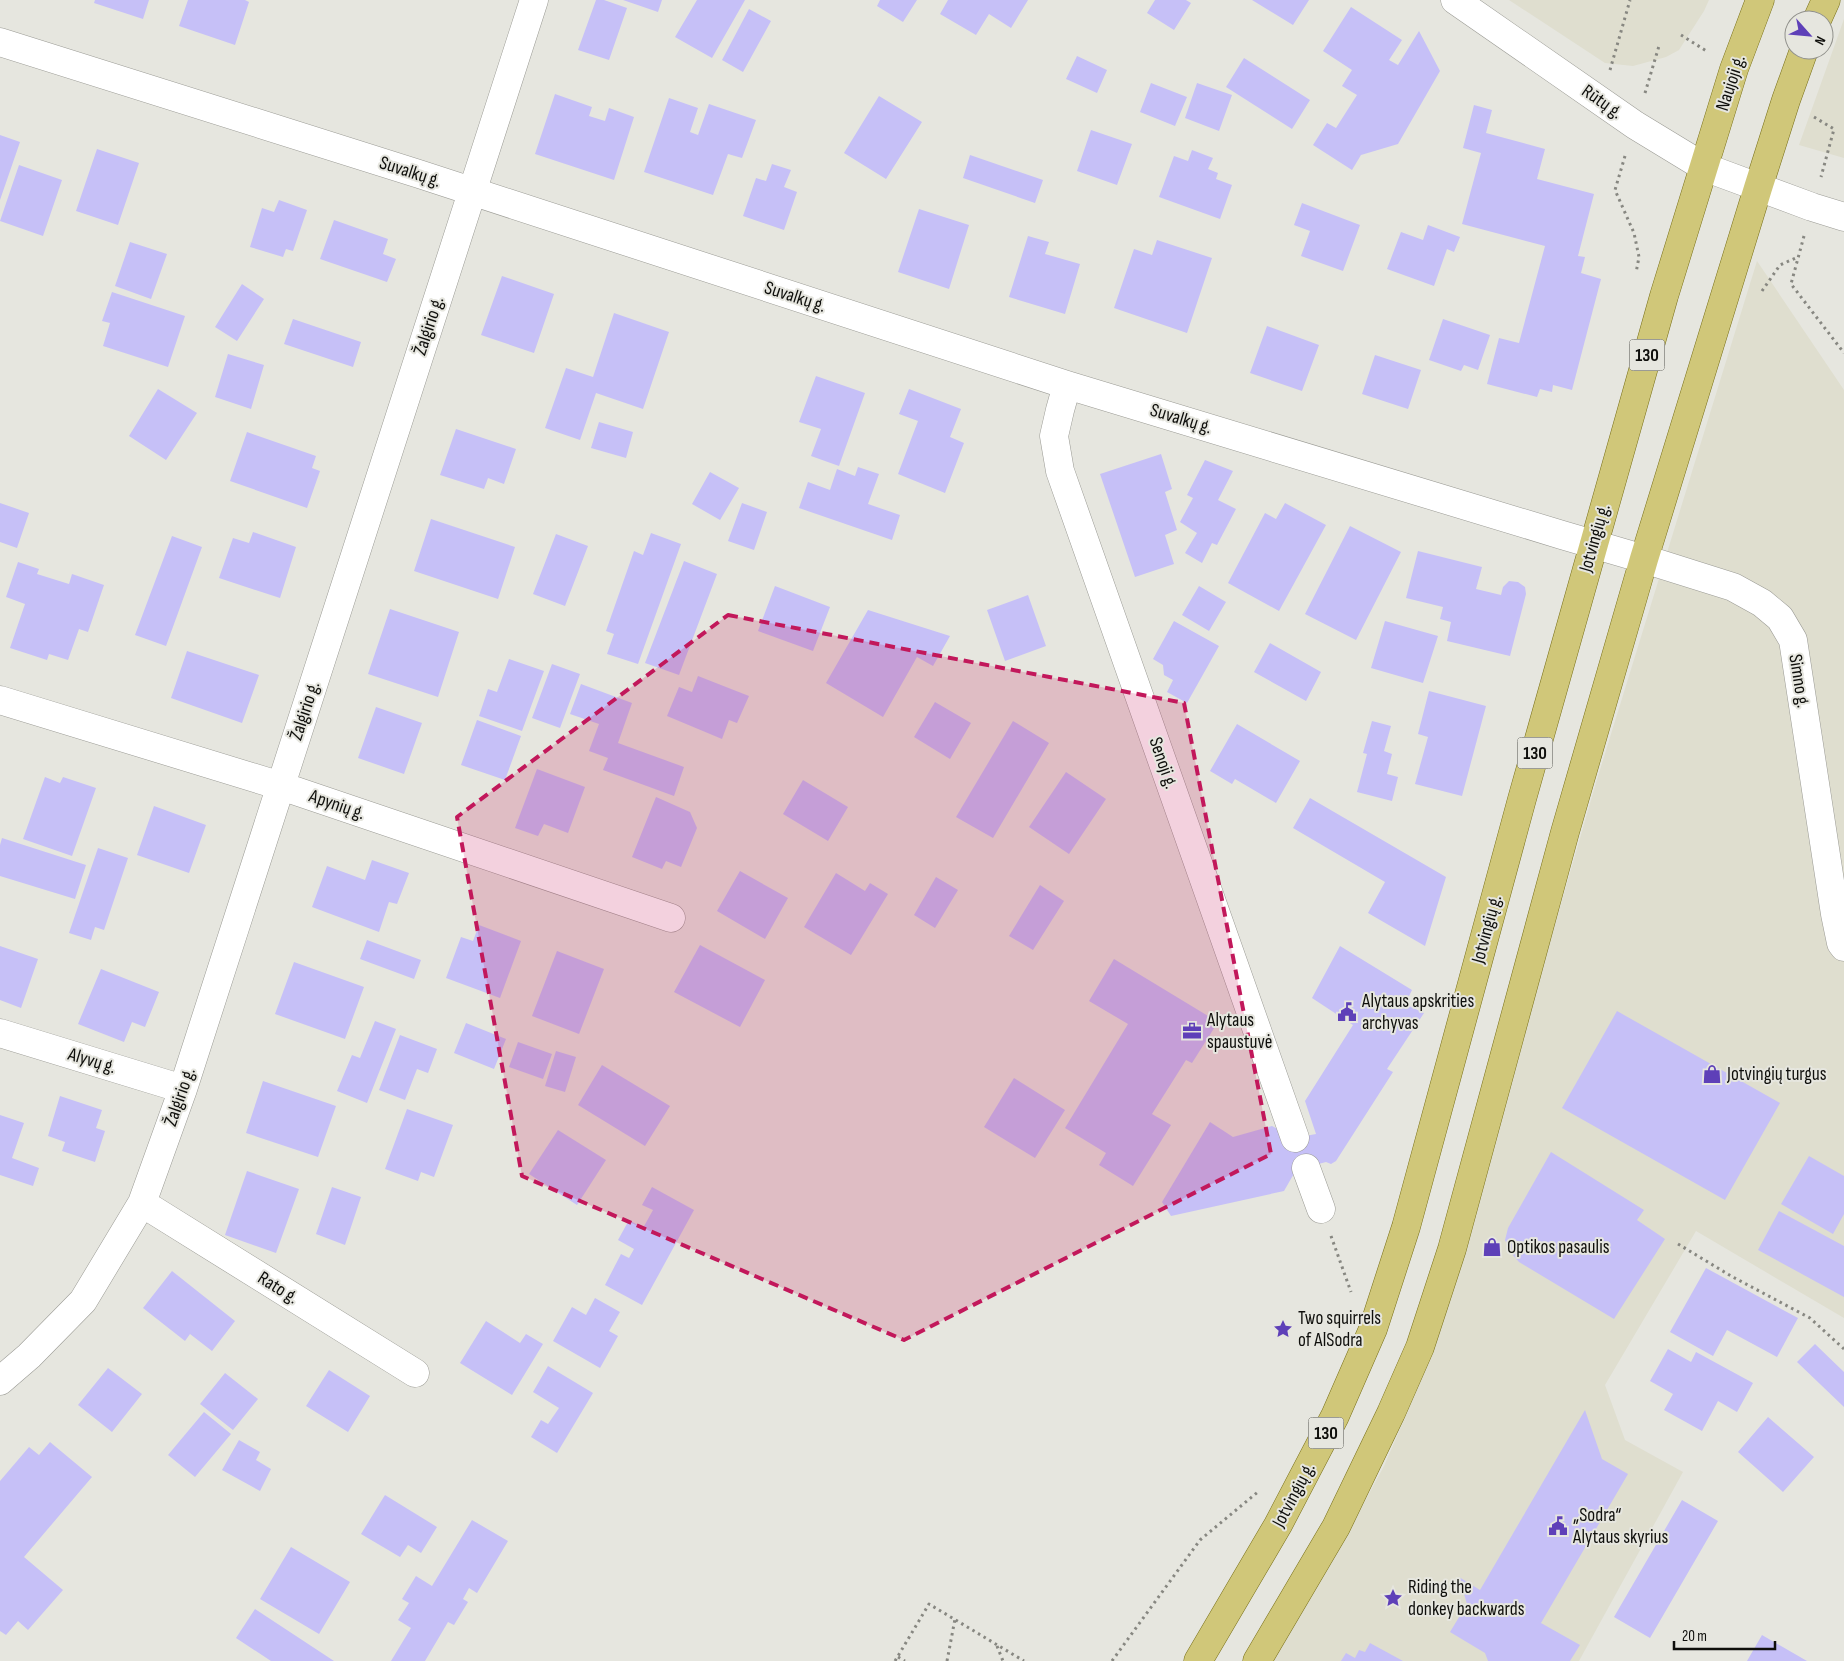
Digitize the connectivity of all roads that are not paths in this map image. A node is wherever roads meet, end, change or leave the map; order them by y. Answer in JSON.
{"nodes":[{"id":1,"x":534,"y":0,"type":"edge"},
{"id":2,"x":1454,"y":0,"type":"edge"},
{"id":3,"x":1760,"y":0,"type":"edge"},
{"id":4,"x":0,"y":42,"type":"edge"},
{"id":5,"x":1800,"y":60,"type":"edge"},
{"id":6,"x":1704,"y":167,"type":"junction"},
{"id":7,"x":1758,"y":188,"type":"junction"},
{"id":8,"x":472,"y":192,"type":"junction"},
{"id":9,"x":1844,"y":217,"type":"edge"},
{"id":10,"x":1067,"y":385,"type":"junction"},
{"id":11,"x":1593,"y":545,"type":"junction"},
{"id":12,"x":1644,"y":559,"type":"junction"},
{"id":13,"x":0,"y":700,"type":"edge"},
{"id":14,"x":281,"y":786,"type":"junction"},
{"id":15,"x":671,"y":918,"type":"dead end"},
{"id":16,"x":1844,"y":947,"type":"edge"},
{"id":17,"x":0,"y":1033,"type":"edge"},
{"id":18,"x":183,"y":1089,"type":"junction"},
{"id":19,"x":1295,"y":1138,"type":"dead end"},
{"id":20,"x":1306,"y":1168,"type":"dead end"},
{"id":21,"x":142,"y":1203,"type":"junction"},
{"id":22,"x":1321,"y":1209,"type":"road end"},
{"id":23,"x":415,"y":1373,"type":"dead end"},
{"id":24,"x":0,"y":1380,"type":"edge"},
{"id":25,"x":1198,"y":1661,"type":"edge"},
{"id":26,"x":1257,"y":1661,"type":"edge"}],
"edges":[{"from":1,"to":8,"type":"street","name":"Žalgirio g."},
{"from":2,"to":6,"type":"street","name":"Rūtų g."},
{"from":3,"to":6,"type":"main road","name":"Naujoji g.","number":"130"},
{"from":4,"to":8,"type":"street","name":"Suvalkų g."},
{"from":5,"to":7,"type":"main road"},
{"from":6,"to":7,"type":"street","name":"Rūtų g."},
{"from":6,"to":11,"type":"main road","name":"Jotvingių g.","number":"130"},
{"from":7,"to":9,"type":"street","name":"Rūtų g."},
{"from":7,"to":12,"type":"main road"},
{"from":8,"to":10,"type":"street","name":"Suvalkų g."},
{"from":8,"to":14,"type":"street","name":"Žalgirio g."},
{"from":10,"to":11,"type":"street","name":"Suvalkų g."},
{"from":10,"to":19,"type":"street","name":"Senoji g."},
{"from":11,"to":12,"type":"street","name":"Simno g."},
{"from":11,"to":25,"type":"main road","name":"Jotvingių g.","number":"130"},
{"from":12,"to":16,"type":"street","name":"Simno g."},
{"from":12,"to":26,"type":"main road"},
{"from":13,"to":14,"type":"street","name":"Apynių g."},
{"from":14,"to":15,"type":"street","name":"Apynių g."},
{"from":14,"to":18,"type":"street","name":"Žalgirio g."},
{"from":17,"to":18,"type":"street","name":"Alyvų g."},
{"from":18,"to":21,"type":"street","name":"Žalgirio g."},
{"from":20,"to":22,"type":"street"},
{"from":21,"to":23,"type":"street","name":"Rato g."},
{"from":21,"to":24,"type":"street","name":"Žalgirio g."}]}
